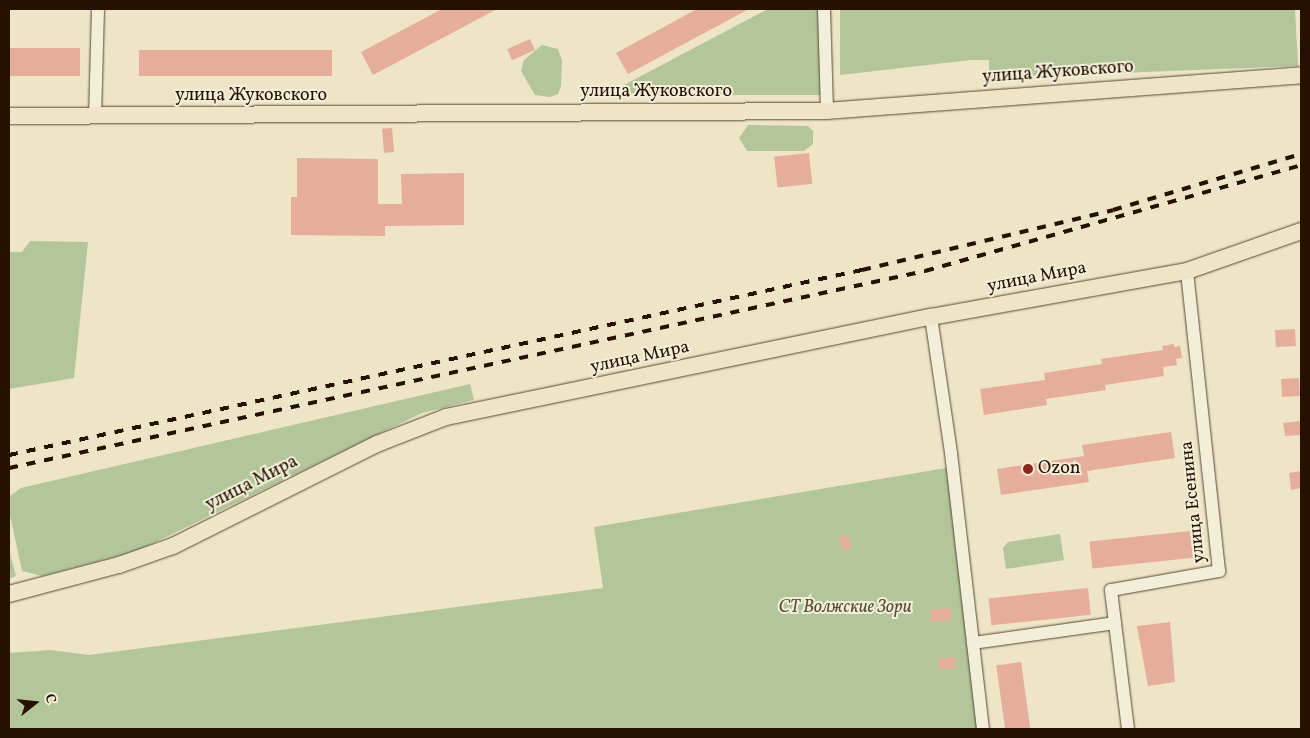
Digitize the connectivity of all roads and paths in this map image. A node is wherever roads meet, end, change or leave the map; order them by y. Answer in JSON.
{"nodes":[{"id":1,"x":98,"y":9,"type":"edge"},
{"id":2,"x":824,"y":9,"type":"edge"},
{"id":3,"x":1301,"y":74,"type":"edge"},
{"id":4,"x":827,"y":111,"type":"junction"},
{"id":5,"x":9,"y":116,"type":"edge"},
{"id":6,"x":95,"y":117,"type":"junction"},
{"id":7,"x":1301,"y":230,"type":"edge"},
{"id":8,"x":1187,"y":271,"type":"junction"},
{"id":9,"x":931,"y":317,"type":"junction"},
{"id":10,"x":9,"y":594,"type":"edge"},
{"id":11,"x":1115,"y":623,"type":"junction"},
{"id":12,"x":973,"y":643,"type":"junction"},
{"id":13,"x":983,"y":729,"type":"edge"},
{"id":14,"x":1128,"y":729,"type":"edge"}],
"edges":[{"from":1,"to":6,"type":"street"},
{"from":2,"to":4,"type":"street"},
{"from":3,"to":4,"type":"main road","name":"улица Жуковского"},
{"from":4,"to":6,"type":"main road","name":"улица Жуковского"},
{"from":5,"to":6,"type":"main road","name":"улица Жуковского"},
{"from":7,"to":8,"type":"main road","name":"улица Мира"},
{"from":8,"to":9,"type":"main road","name":"улица Мира"},
{"from":8,"to":11,"type":"street","name":"улица Есенина"},
{"from":9,"to":10,"type":"main road","name":"улица Мира"},
{"from":9,"to":12,"type":"street"},
{"from":11,"to":12,"type":"street"},
{"from":11,"to":14,"type":"street","name":"улица Есенина"},
{"from":12,"to":13,"type":"street"}]}
